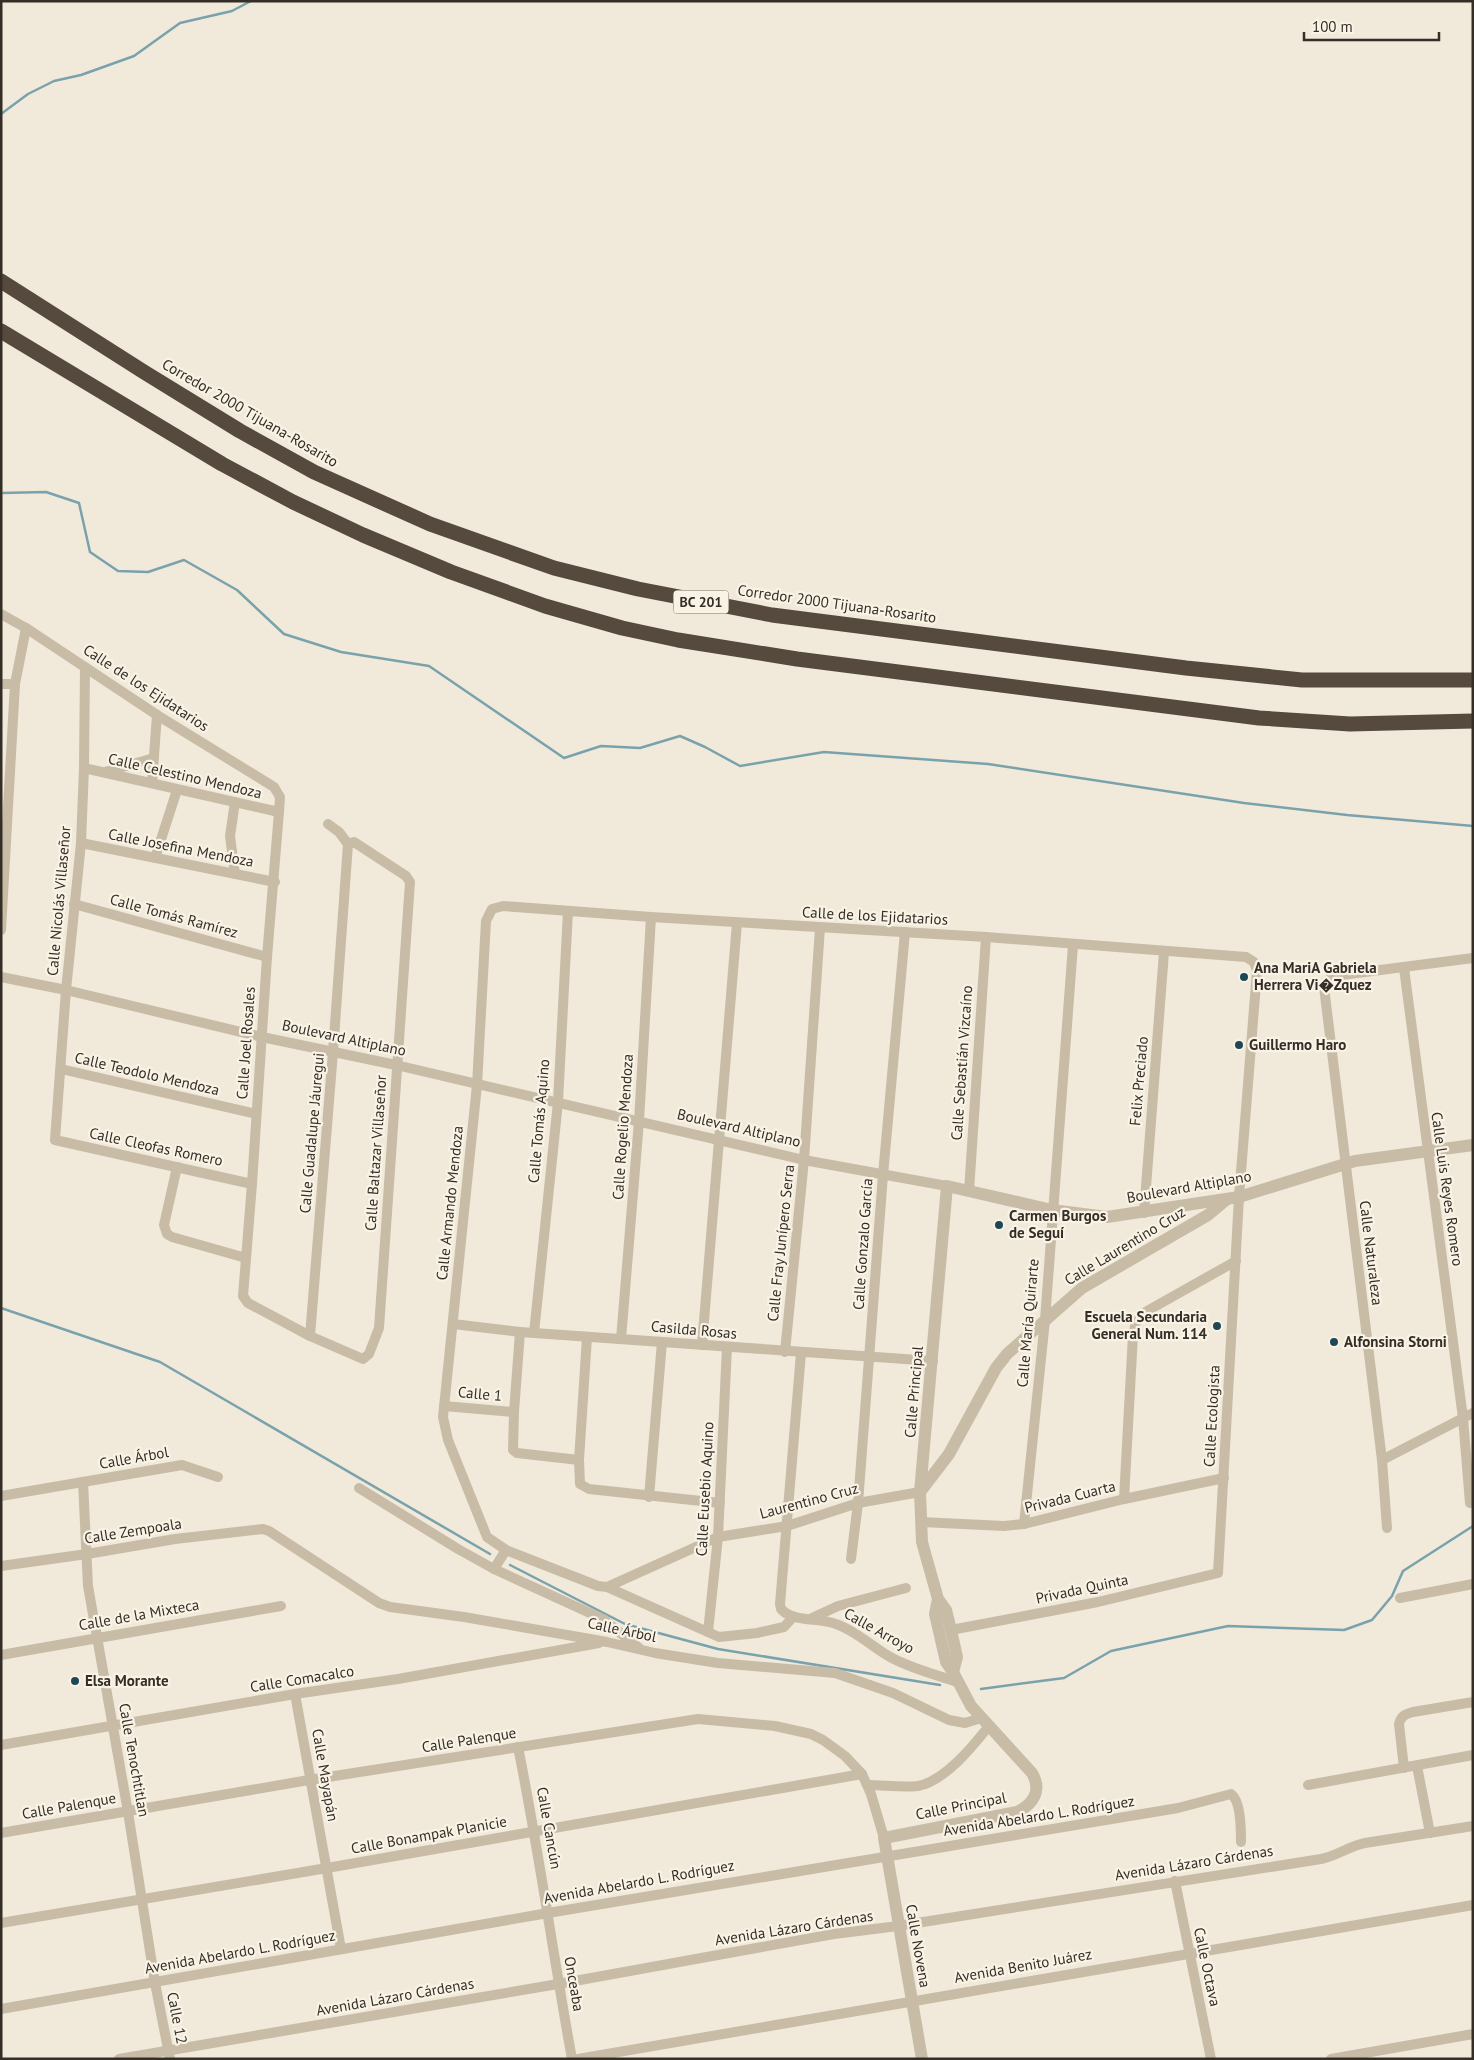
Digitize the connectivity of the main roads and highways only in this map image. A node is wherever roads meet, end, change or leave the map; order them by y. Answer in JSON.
{"nodes":[{"id":1,"x":1,"y":281,"type":"edge"},
{"id":2,"x":1,"y":331,"type":"edge"},
{"id":3,"x":1473,"y":680,"type":"edge"},
{"id":4,"x":1473,"y":720,"type":"edge"}],
"edges":[{"from":1,"to":3,"type":"highway","name":"Corredor 2000 Tijuana-Rosarito","number":"BC 201"},
{"from":2,"to":4,"type":"highway"}]}
